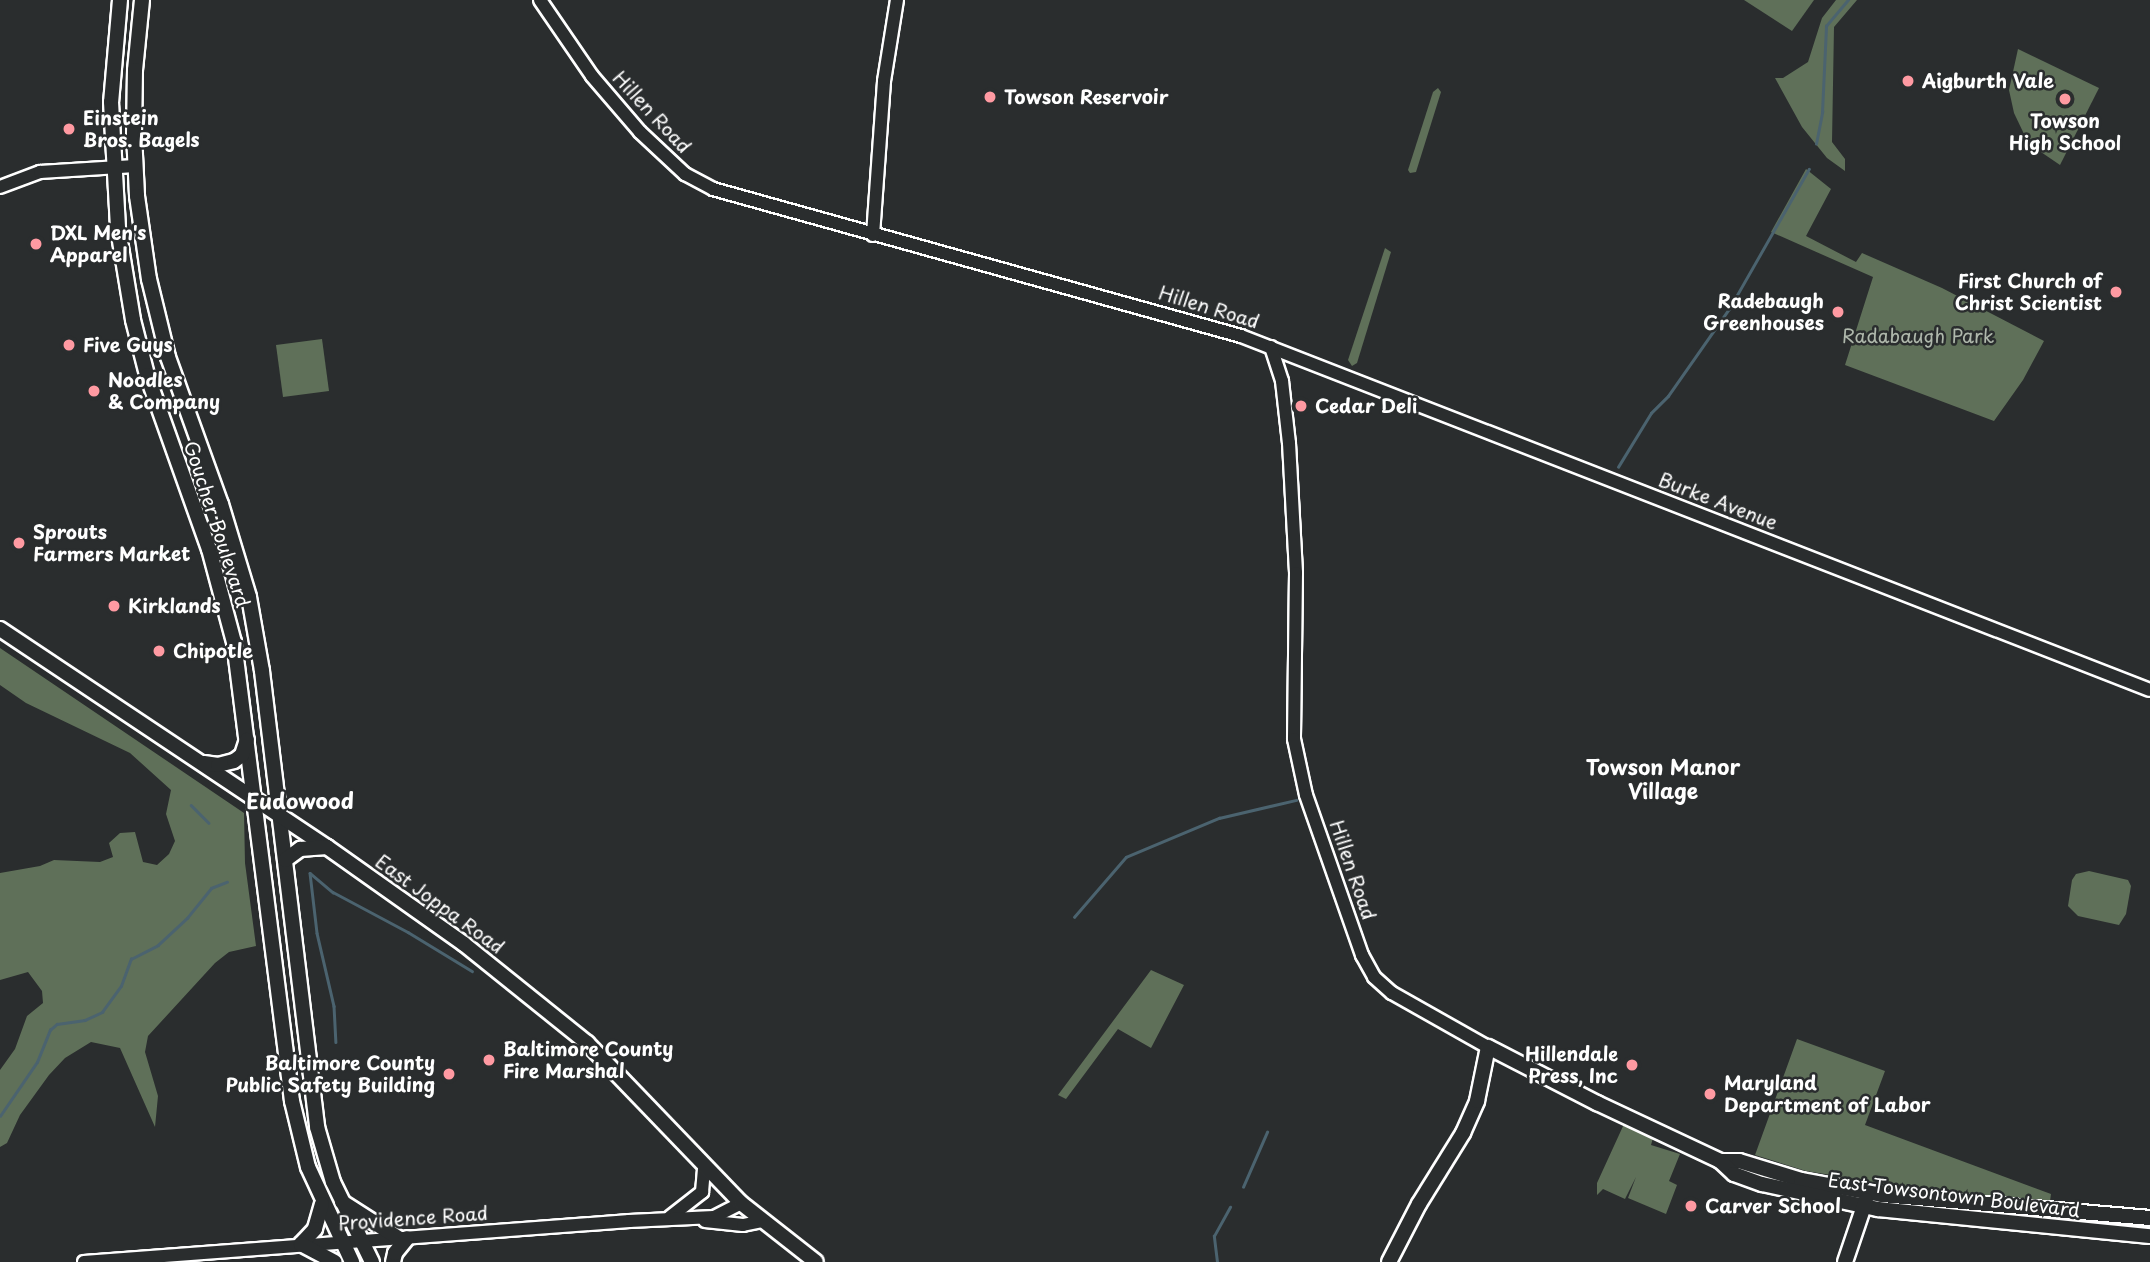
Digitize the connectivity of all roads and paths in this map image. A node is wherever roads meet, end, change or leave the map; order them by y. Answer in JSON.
{"nodes":[{"id":1,"x":120,"y":0,"type":"edge"},
{"id":2,"x":142,"y":0,"type":"edge"},
{"id":3,"x":540,"y":0,"type":"edge"},
{"id":4,"x":897,"y":0,"type":"edge"},
{"id":5,"x":135,"y":166,"type":"junction"},
{"id":6,"x":114,"y":167,"type":"junction"},
{"id":7,"x":0,"y":187,"type":"edge"},
{"id":8,"x":873,"y":235,"type":"junction"},
{"id":9,"x":1271,"y":347,"type":"junction"},
{"id":10,"x":0,"y":629,"type":"edge"},
{"id":11,"x":2150,"y":690,"type":"edge"},
{"id":12,"x":247,"y":739,"type":"junction"},
{"id":13,"x":201,"y":763,"type":"junction"},
{"id":14,"x":255,"y":798,"type":"junction"},
{"id":15,"x":280,"y":815,"type":"junction"},
{"id":16,"x":327,"y":847,"type":"junction"},
{"id":17,"x":285,"y":860,"type":"junction"},
{"id":18,"x":1489,"y":1047,"type":"junction"},
{"id":19,"x":704,"y":1167,"type":"junction"},
{"id":20,"x":1866,"y":1200,"type":"junction"},
{"id":21,"x":342,"y":1202,"type":"junction"},
{"id":22,"x":741,"y":1203,"type":"junction"},
{"id":23,"x":323,"y":1204,"type":"junction"},
{"id":24,"x":695,"y":1218,"type":"junction"},
{"id":25,"x":667,"y":1219,"type":"junction"},
{"id":26,"x":2150,"y":1219,"type":"edge"},
{"id":27,"x":762,"y":1221,"type":"junction"},
{"id":28,"x":2150,"y":1236,"type":"edge"},
{"id":29,"x":403,"y":1238,"type":"junction"},
{"id":30,"x":361,"y":1241,"type":"junction"},
{"id":31,"x":340,"y":1242,"type":"junction"},
{"id":32,"x":301,"y":1244,"type":"junction"},
{"id":33,"x":84,"y":1262,"type":"edge"},
{"id":34,"x":335,"y":1262,"type":"edge"},
{"id":35,"x":352,"y":1262,"type":"edge"},
{"id":36,"x":372,"y":1262,"type":"edge"},
{"id":37,"x":393,"y":1262,"type":"edge"},
{"id":38,"x":816,"y":1262,"type":"edge"},
{"id":39,"x":1389,"y":1262,"type":"edge"},
{"id":40,"x":1845,"y":1262,"type":"edge"}],
"edges":[{"from":1,"to":6,"type":"main road","name":"Goucher Boulevard"},
{"from":2,"to":5,"type":"main road","name":"Goucher Boulevard"},
{"from":3,"to":8,"type":"street","name":"Hillen Road"},
{"from":4,"to":8,"type":"street"},
{"from":5,"to":6,"type":"street"},
{"from":5,"to":15,"type":"main road","name":"Goucher Boulevard"},
{"from":6,"to":7,"type":"street"},
{"from":6,"to":12,"type":"main road","name":"Goucher Boulevard"},
{"from":8,"to":9,"type":"street","name":"Hillen Road"},
{"from":9,"to":11,"type":"street","name":"Burke Avenue"},
{"from":9,"to":18,"type":"street","name":"Hillen Road"},
{"from":10,"to":13,"type":"main road","name":"East Joppa Road"},
{"from":12,"to":13,"type":"main road"},
{"from":12,"to":14,"type":"main road","name":"Goucher Boulevard"},
{"from":13,"to":14,"type":"main road","name":"East Joppa Road"},
{"from":14,"to":15,"type":"main road","name":"East Joppa Road"},
{"from":14,"to":23,"type":"main road","name":"Goucher Boulevard"},
{"from":15,"to":16,"type":"main road","name":"East Joppa Road"},
{"from":15,"to":17,"type":"main road","name":"Goucher Boulevard"},
{"from":16,"to":17,"type":"main road"},
{"from":16,"to":19,"type":"main road","name":"East Joppa Road"},
{"from":17,"to":21,"type":"main road","name":"Goucher Boulevard"},
{"from":18,"to":20,"type":"main road","name":"East Towsontown Boulevard"},
{"from":18,"to":39,"type":"main road"},
{"from":19,"to":22,"type":"main road","name":"East Joppa Road"},
{"from":19,"to":25,"type":"street"},
{"from":20,"to":26,"type":"main road","name":"East Towsontown Boulevard"},
{"from":20,"to":28,"type":"main road","name":"East Towsontown Boulevard"},
{"from":20,"to":40,"type":"main road"},
{"from":21,"to":29,"type":"main road"},
{"from":21,"to":30,"type":"main road","name":"Goucher Boulevard"},
{"from":22,"to":24,"type":"street","name":"Providence Road"},
{"from":22,"to":27,"type":"main road","name":"East Joppa Road"},
{"from":23,"to":31,"type":"main road","name":"Goucher Boulevard"},
{"from":23,"to":32,"type":"main road"},
{"from":24,"to":25,"type":"street","name":"Providence Road"},
{"from":24,"to":27,"type":"street"},
{"from":25,"to":29,"type":"street","name":"Providence Road"},
{"from":27,"to":38,"type":"main road","name":"East Joppa Road"},
{"from":29,"to":30,"type":"street","name":"Providence Road"},
{"from":29,"to":37,"type":"main road"},
{"from":30,"to":31,"type":"street","name":"Providence Road"},
{"from":30,"to":36,"type":"main road","name":"Goucher Boulevard"},
{"from":31,"to":32,"type":"street","name":"Providence Road"},
{"from":31,"to":35,"type":"main road","name":"Goucher Boulevard"},
{"from":32,"to":33,"type":"street","name":"Providence Road"},
{"from":32,"to":34,"type":"main road"}]}
